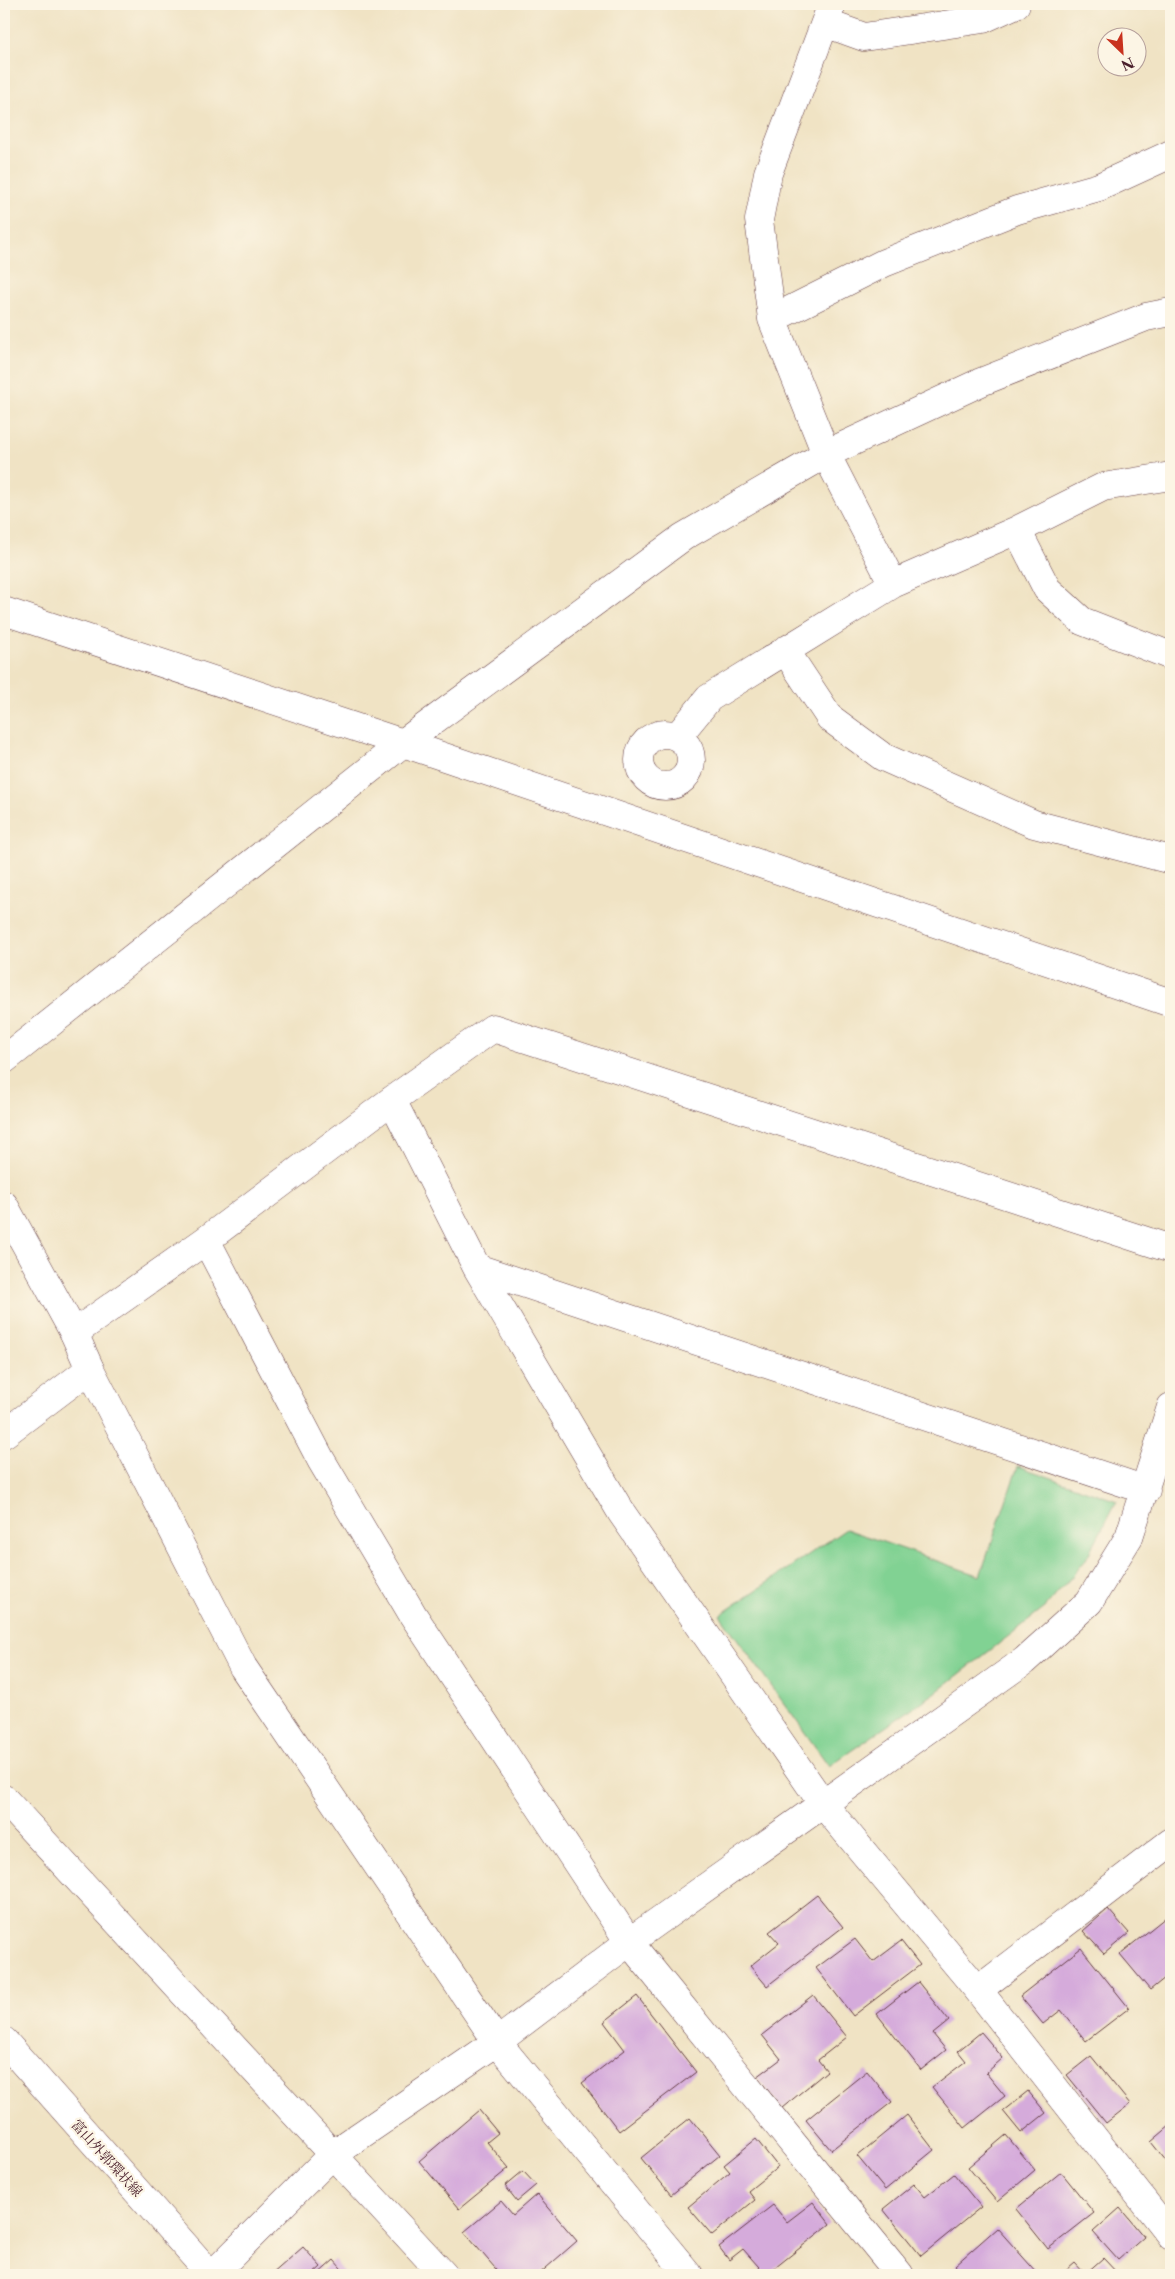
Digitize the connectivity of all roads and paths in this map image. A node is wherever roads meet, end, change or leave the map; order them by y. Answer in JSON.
{"nodes":[{"id":1,"x":1016,"y":4,"type":"edge"},
{"id":2,"x":828,"y":14,"type":"edge"},
{"id":3,"x":1171,"y":154,"type":"edge"},
{"id":4,"x":1171,"y":312,"type":"edge"},
{"id":5,"x":772,"y":319,"type":"junction"},
{"id":6,"x":826,"y":454,"type":"junction"},
{"id":7,"x":1171,"y":476,"type":"edge"},
{"id":8,"x":1017,"y":530,"type":"junction"},
{"id":9,"x":893,"y":584,"type":"junction"},
{"id":10,"x":4,"y":611,"type":"edge"},
{"id":11,"x":785,"y":650,"type":"junction"},
{"id":12,"x":1171,"y":656,"type":"edge"},
{"id":13,"x":677,"y":736,"type":"dead end"},
{"id":14,"x":403,"y":743,"type":"junction"},
{"id":15,"x":1171,"y":860,"type":"edge"},
{"id":16,"x":1171,"y":1003,"type":"edge"},
{"id":17,"x":4,"y":1060,"type":"edge"},
{"id":18,"x":392,"y":1100,"type":"junction"},
{"id":19,"x":4,"y":1205,"type":"edge"},
{"id":20,"x":206,"y":1240,"type":"junction"},
{"id":21,"x":1171,"y":1249,"type":"edge"},
{"id":22,"x":477,"y":1268,"type":"junction"},
{"id":23,"x":74,"y":1333,"type":"junction"},
{"id":24,"x":90,"y":1369,"type":"junction"},
{"id":25,"x":1171,"y":1407,"type":"edge"},
{"id":26,"x":4,"y":1434,"type":"edge"},
{"id":27,"x":1146,"y":1490,"type":"junction"},
{"id":28,"x":4,"y":1799,"type":"edge"},
{"id":29,"x":823,"y":1804,"type":"junction"},
{"id":30,"x":1168,"y":1852,"type":"edge"},
{"id":31,"x":629,"y":1942,"type":"junction"},
{"id":32,"x":978,"y":1990,"type":"junction"},
{"id":33,"x":4,"y":2041,"type":"edge"},
{"id":34,"x":497,"y":2042,"type":"junction"},
{"id":35,"x":333,"y":2154,"type":"junction"},
{"id":36,"x":1171,"y":2236,"type":"edge"},
{"id":37,"x":212,"y":2275,"type":"edge"},
{"id":38,"x":444,"y":2275,"type":"edge"},
{"id":39,"x":689,"y":2275,"type":"edge"},
{"id":40,"x":900,"y":2275,"type":"edge"}],
"edges":[{"from":1,"to":2,"type":"street"},
{"from":2,"to":5,"type":"street"},
{"from":3,"to":5,"type":"street"},
{"from":4,"to":6,"type":"street"},
{"from":5,"to":6,"type":"street"},
{"from":6,"to":9,"type":"street"},
{"from":6,"to":14,"type":"street"},
{"from":7,"to":8,"type":"street"},
{"from":8,"to":9,"type":"street"},
{"from":8,"to":12,"type":"street"},
{"from":9,"to":11,"type":"street"},
{"from":10,"to":14,"type":"street"},
{"from":11,"to":13,"type":"street"},
{"from":11,"to":15,"type":"street"},
{"from":14,"to":16,"type":"street"},
{"from":14,"to":17,"type":"street"},
{"from":18,"to":20,"type":"street"},
{"from":18,"to":21,"type":"street"},
{"from":18,"to":22,"type":"street"},
{"from":19,"to":23,"type":"street"},
{"from":20,"to":23,"type":"street"},
{"from":20,"to":31,"type":"street"},
{"from":22,"to":27,"type":"street"},
{"from":22,"to":29,"type":"street"},
{"from":23,"to":24,"type":"street"},
{"from":24,"to":26,"type":"street"},
{"from":24,"to":34,"type":"street"},
{"from":25,"to":27,"type":"street"},
{"from":27,"to":29,"type":"street"},
{"from":28,"to":35,"type":"street"},
{"from":29,"to":31,"type":"street"},
{"from":29,"to":32,"type":"street"},
{"from":30,"to":32,"type":"street"},
{"from":31,"to":34,"type":"street"},
{"from":31,"to":40,"type":"street"},
{"from":32,"to":36,"type":"street"},
{"from":33,"to":37,"type":"street","name":"富山外郭環状線"},
{"from":34,"to":35,"type":"street"},
{"from":34,"to":39,"type":"street"},
{"from":35,"to":37,"type":"street"},
{"from":35,"to":38,"type":"street"}]}
